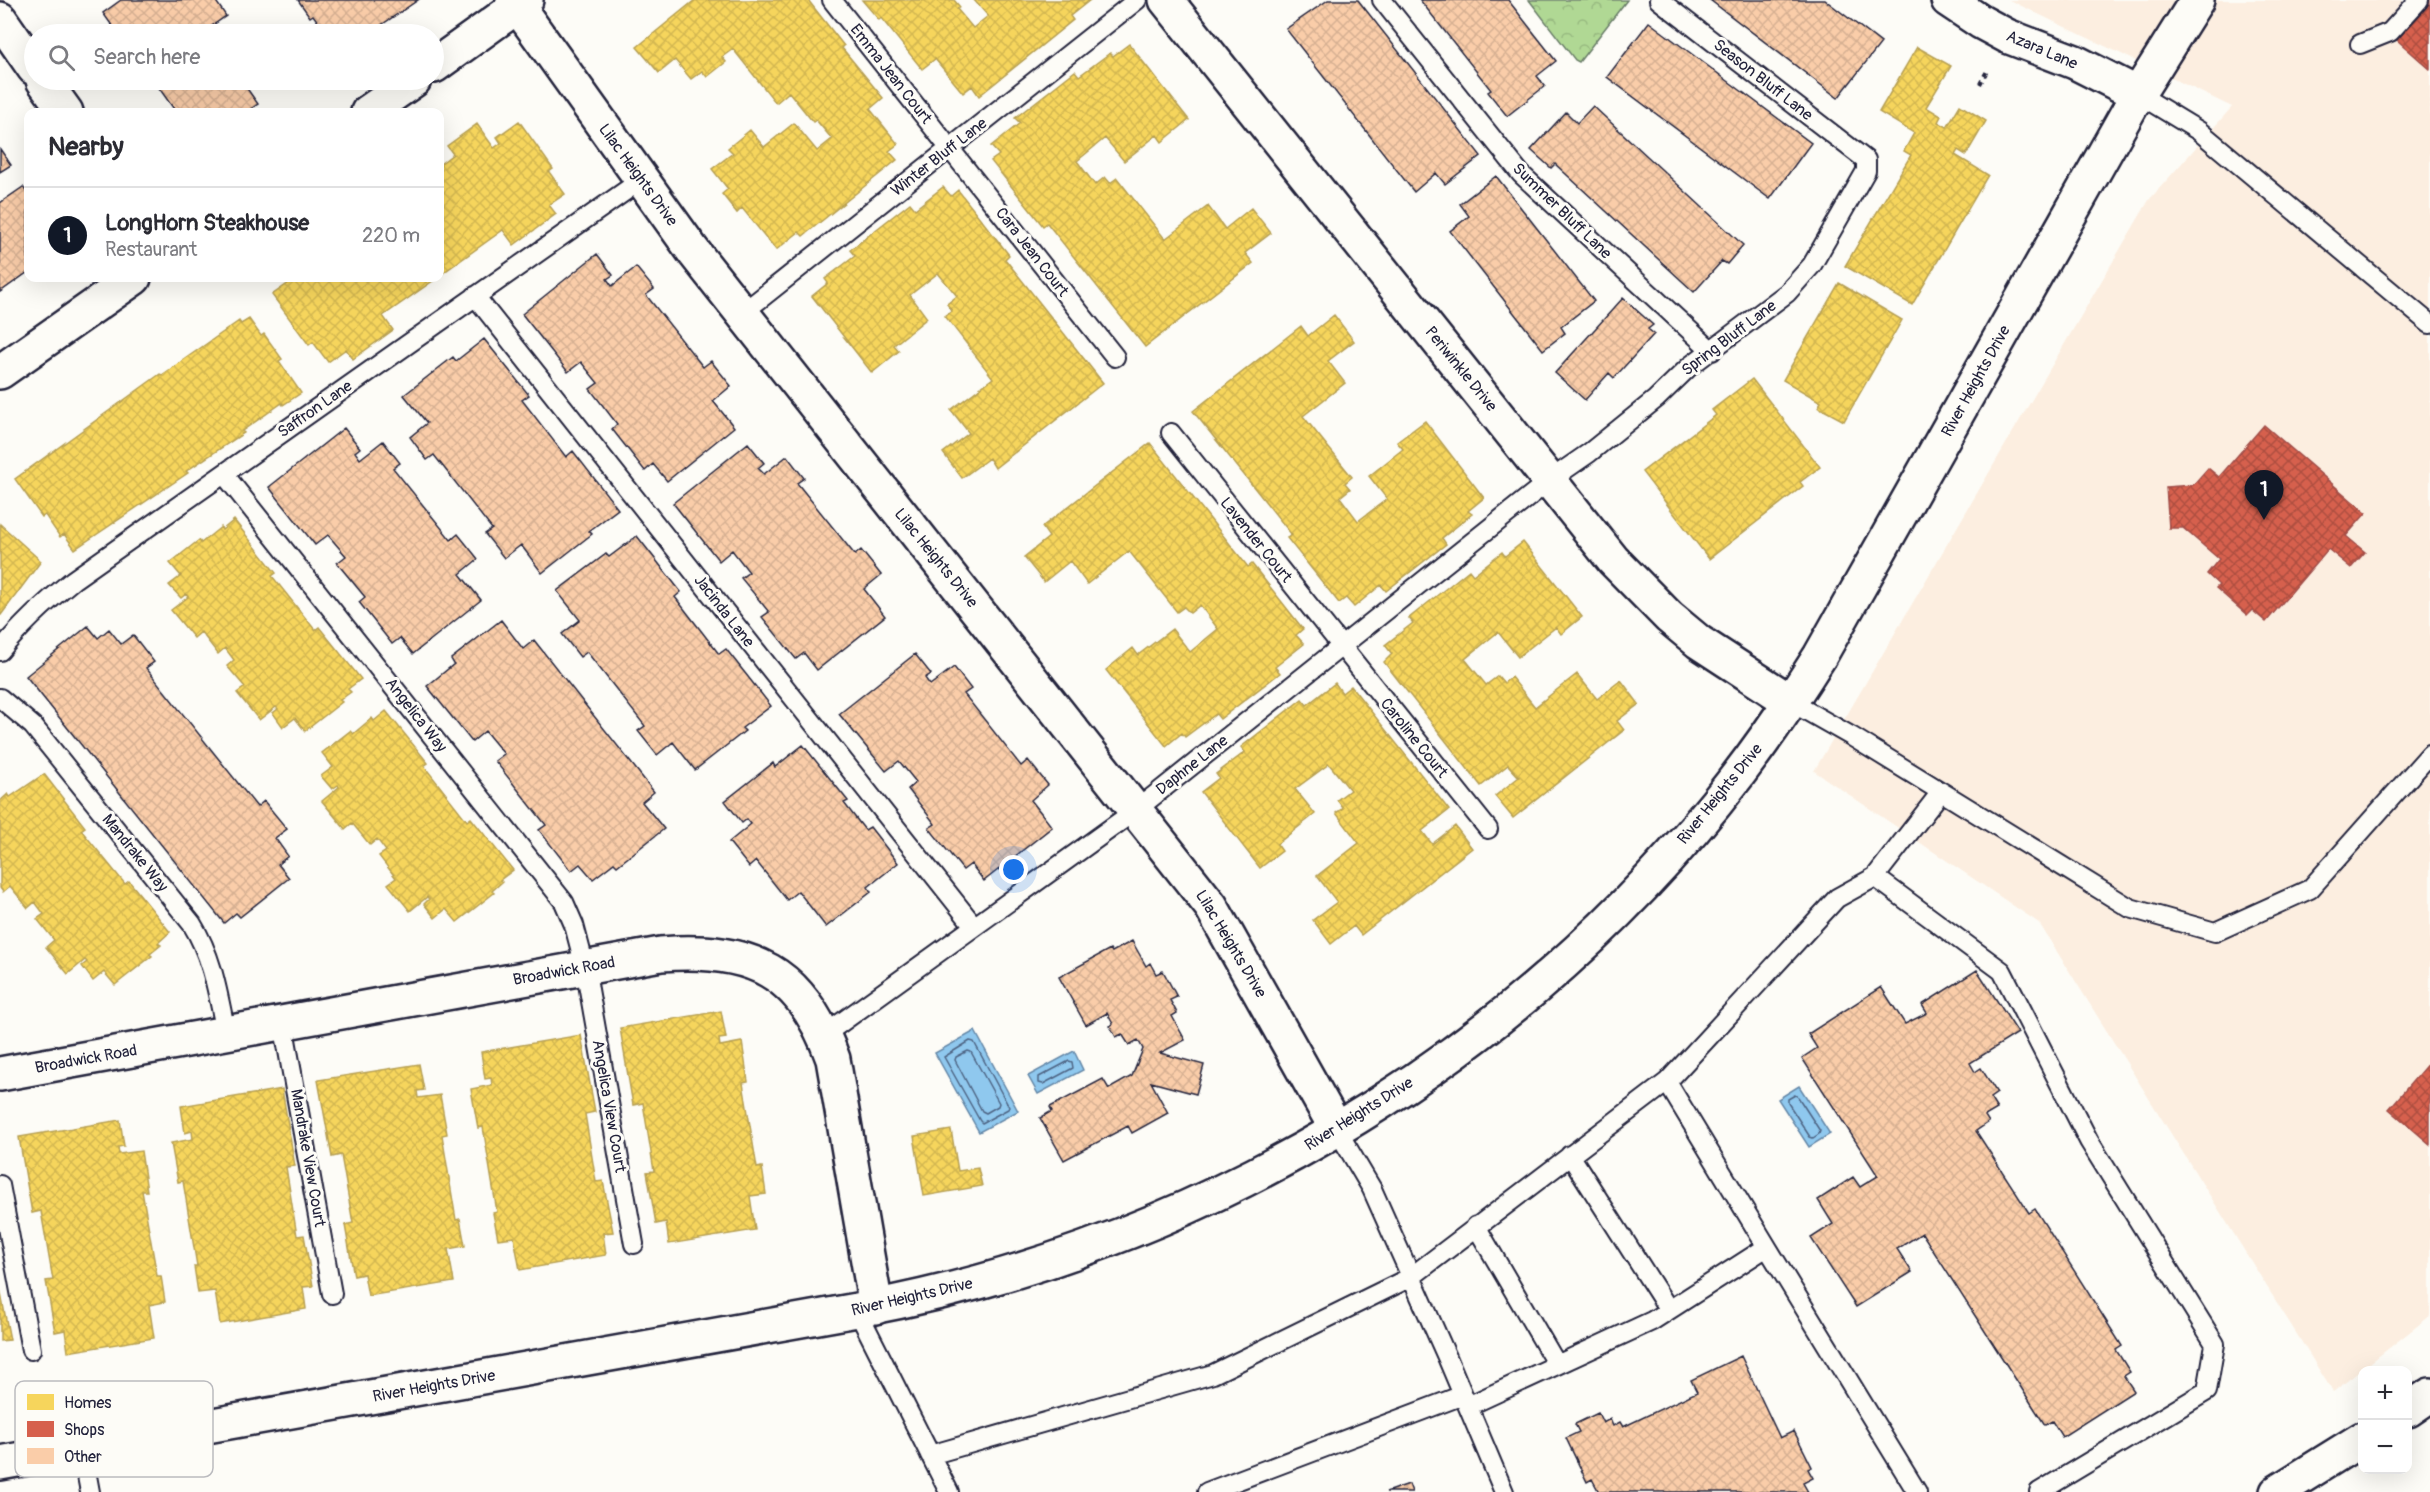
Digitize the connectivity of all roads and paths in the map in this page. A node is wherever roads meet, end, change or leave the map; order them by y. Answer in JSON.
{"nodes":[{"id":1,"x":832,"y":0,"type":"edge"},
{"id":2,"x":1137,"y":0,"type":"edge"},
{"id":3,"x":1166,"y":0,"type":"edge"},
{"id":4,"x":1382,"y":0,"type":"edge"},
{"id":5,"x":1659,"y":0,"type":"edge"},
{"id":6,"x":1948,"y":0,"type":"edge"},
{"id":7,"x":2197,"y":0,"type":"edge"},
{"id":8,"x":2419,"y":0,"type":"edge"},
{"id":9,"x":519,"y":2,"type":"edge"},
{"id":10,"x":0,"y":19,"type":"edge"},
{"id":11,"x":2360,"y":44,"type":"dead end"},
{"id":12,"x":24,"y":54,"type":"edge"},
{"id":13,"x":444,"y":58,"type":"edge"},
{"id":14,"x":50,"y":90,"type":"edge"},
{"id":15,"x":400,"y":90,"type":"edge"},
{"id":16,"x":2138,"y":94,"type":"junction"},
{"id":17,"x":63,"y":108,"type":"edge"},
{"id":18,"x":374,"y":108,"type":"edge"},
{"id":19,"x":949,"y":148,"type":"junction"},
{"id":20,"x":1866,"y":160,"type":"joint"},
{"id":21,"x":640,"y":180,"type":"junction"},
{"id":22,"x":128,"y":282,"type":"edge"},
{"id":23,"x":475,"y":296,"type":"junction"},
{"id":24,"x":741,"y":314,"type":"junction"},
{"id":25,"x":2430,"y":324,"type":"edge"},
{"id":26,"x":1712,"y":351,"type":"junction"},
{"id":27,"x":1115,"y":357,"type":"dead end"},
{"id":28,"x":0,"y":372,"type":"edge"},
{"id":29,"x":1171,"y":434,"type":"dead end"},
{"id":30,"x":224,"y":474,"type":"junction"},
{"id":31,"x":1550,"y":480,"type":"junction"},
{"id":32,"x":1341,"y":646,"type":"junction"},
{"id":33,"x":0,"y":651,"type":"edge"},
{"id":34,"x":0,"y":698,"type":"edge"},
{"id":35,"x":1791,"y":702,"type":"junction"},
{"id":36,"x":2430,"y":754,"type":"edge"},
{"id":37,"x":1941,"y":792,"type":"junction"},
{"id":38,"x":1136,"y":810,"type":"junction"},
{"id":39,"x":1488,"y":829,"type":"dead end"},
{"id":40,"x":1875,"y":877,"type":"junction"},
{"id":41,"x":974,"y":926,"type":"junction"},
{"id":42,"x":585,"y":968,"type":"junction"},
{"id":43,"x":283,"y":1023,"type":"junction"},
{"id":44,"x":226,"y":1033,"type":"junction"},
{"id":45,"x":824,"y":1035,"type":"junction"},
{"id":46,"x":0,"y":1074,"type":"edge"},
{"id":47,"x":1667,"y":1082,"type":"junction"},
{"id":48,"x":1337,"y":1130,"type":"junction"},
{"id":49,"x":1570,"y":1155,"type":"junction"},
{"id":50,"x":0,"y":1185,"type":"edge"},
{"id":51,"x":1476,"y":1226,"type":"junction"},
{"id":52,"x":634,"y":1244,"type":"dead end"},
{"id":53,"x":1767,"y":1247,"type":"junction"},
{"id":54,"x":1411,"y":1277,"type":"junction"},
{"id":55,"x":332,"y":1294,"type":"dead end"},
{"id":56,"x":866,"y":1308,"type":"junction"},
{"id":57,"x":1669,"y":1310,"type":"junction"},
{"id":58,"x":31,"y":1350,"type":"dead end"},
{"id":59,"x":1557,"y":1365,"type":"junction"},
{"id":60,"x":2430,"y":1395,"type":"edge"},
{"id":61,"x":1466,"y":1401,"type":"junction"},
{"id":62,"x":2412,"y":1407,"type":"edge"},
{"id":63,"x":213,"y":1425,"type":"edge"},
{"id":64,"x":2358,"y":1441,"type":"edge"},
{"id":65,"x":930,"y":1455,"type":"junction"},
{"id":66,"x":15,"y":1460,"type":"edge"},
{"id":67,"x":0,"y":1463,"type":"edge"},
{"id":68,"x":87,"y":1477,"type":"edge"},
{"id":69,"x":90,"y":1492,"type":"edge"},
{"id":70,"x":949,"y":1492,"type":"edge"},
{"id":71,"x":1207,"y":1492,"type":"edge"},
{"id":72,"x":1504,"y":1492,"type":"edge"},
{"id":73,"x":1917,"y":1492,"type":"edge"},
{"id":74,"x":2039,"y":1492,"type":"edge"},
{"id":75,"x":2277,"y":1492,"type":"edge"}],
"edges":[{"from":1,"to":19,"type":"lane","name":"Emma Jean Court"},
{"from":2,"to":19,"type":"lane","name":"Winter Bluff Lane"},
{"from":3,"to":31,"type":"main road","name":"Periwinkle Drive"},
{"from":4,"to":26,"type":"lane","name":"Summer Bluff Lane"},
{"from":5,"to":20,"type":"lane","name":"Season Bluff Lane"},
{"from":6,"to":16,"type":"main road","name":"Azara Lane"},
{"from":7,"to":16,"type":"main road","name":"River Heights Drive"},
{"from":8,"to":11,"type":"lane"},
{"from":9,"to":13,"type":"main road"},
{"from":9,"to":21,"type":"main road","name":"Lilac Heights Drive"},
{"from":10,"to":12,"type":"main road"},
{"from":14,"to":17,"type":"main road"},
{"from":15,"to":18,"type":"main road"},
{"from":16,"to":25,"type":"lane"},
{"from":16,"to":35,"type":"main road","name":"River Heights Drive"},
{"from":19,"to":24,"type":"lane","name":"Winter Bluff Lane"},
{"from":19,"to":27,"type":"lane","name":"Cara Jean Court"},
{"from":20,"to":26,"type":"lane","name":"Spring Bluff Lane"},
{"from":21,"to":23,"type":"lane","name":"Saffron Lane"},
{"from":21,"to":24,"type":"main road","name":"Lilac Heights Drive"},
{"from":22,"to":28,"type":"main road"},
{"from":23,"to":30,"type":"lane","name":"Saffron Lane"},
{"from":23,"to":41,"type":"lane","name":"Jacinda Lane"},
{"from":24,"to":38,"type":"main road","name":"Lilac Heights Drive"},
{"from":26,"to":31,"type":"lane","name":"Spring Bluff Lane"},
{"from":29,"to":32,"type":"lane","name":"Lavender Court"},
{"from":30,"to":33,"type":"lane","name":"Saffron Lane"},
{"from":30,"to":42,"type":"lane","name":"Angelica Way"},
{"from":31,"to":32,"type":"lane","name":"Daphne Lane"},
{"from":31,"to":35,"type":"main road","name":"Periwinkle Drive"},
{"from":32,"to":38,"type":"lane","name":"Daphne Lane"},
{"from":32,"to":39,"type":"lane","name":"Caroline Court"},
{"from":34,"to":44,"type":"lane","name":"Mandrake Way"},
{"from":35,"to":37,"type":"lane"},
{"from":35,"to":48,"type":"main road","name":"River Heights Drive"},
{"from":36,"to":37,"type":"lane"},
{"from":37,"to":40,"type":"lane"},
{"from":38,"to":41,"type":"lane","name":"Daphne Lane"},
{"from":38,"to":48,"type":"main road","name":"Lilac Heights Drive"},
{"from":40,"to":47,"type":"lane"},
{"from":40,"to":74,"type":"lane"},
{"from":41,"to":45,"type":"lane","name":"Daphne Lane"},
{"from":42,"to":43,"type":"main road","name":"Broadwick Road"},
{"from":42,"to":45,"type":"main road","name":"Broadwick Road"},
{"from":42,"to":52,"type":"lane","name":"Angelica View Court"},
{"from":43,"to":44,"type":"main road","name":"Broadwick Road"},
{"from":43,"to":55,"type":"lane","name":"Mandrake View Court"},
{"from":44,"to":46,"type":"main road","name":"Broadwick Road"},
{"from":45,"to":56,"type":"main road","name":"Broadwick Road"},
{"from":47,"to":49,"type":"lane"},
{"from":47,"to":53,"type":"lane"},
{"from":48,"to":54,"type":"lane"},
{"from":48,"to":56,"type":"main road","name":"River Heights Drive"},
{"from":49,"to":51,"type":"lane"},
{"from":49,"to":57,"type":"lane"},
{"from":50,"to":58,"type":"lane"},
{"from":51,"to":54,"type":"lane"},
{"from":51,"to":59,"type":"lane"},
{"from":53,"to":57,"type":"lane"},
{"from":53,"to":73,"type":"lane"},
{"from":54,"to":61,"type":"lane"},
{"from":54,"to":65,"type":"lane"},
{"from":56,"to":63,"type":"main road","name":"River Heights Drive"},
{"from":56,"to":65,"type":"lane"},
{"from":57,"to":59,"type":"lane"},
{"from":59,"to":61,"type":"lane"},
{"from":60,"to":62,"type":"main road"},
{"from":61,"to":71,"type":"lane"},
{"from":61,"to":72,"type":"lane"},
{"from":64,"to":75,"type":"main road"},
{"from":65,"to":70,"type":"lane"},
{"from":66,"to":67,"type":"main road","name":"River Heights Drive"},
{"from":68,"to":69,"type":"lane"}]}
